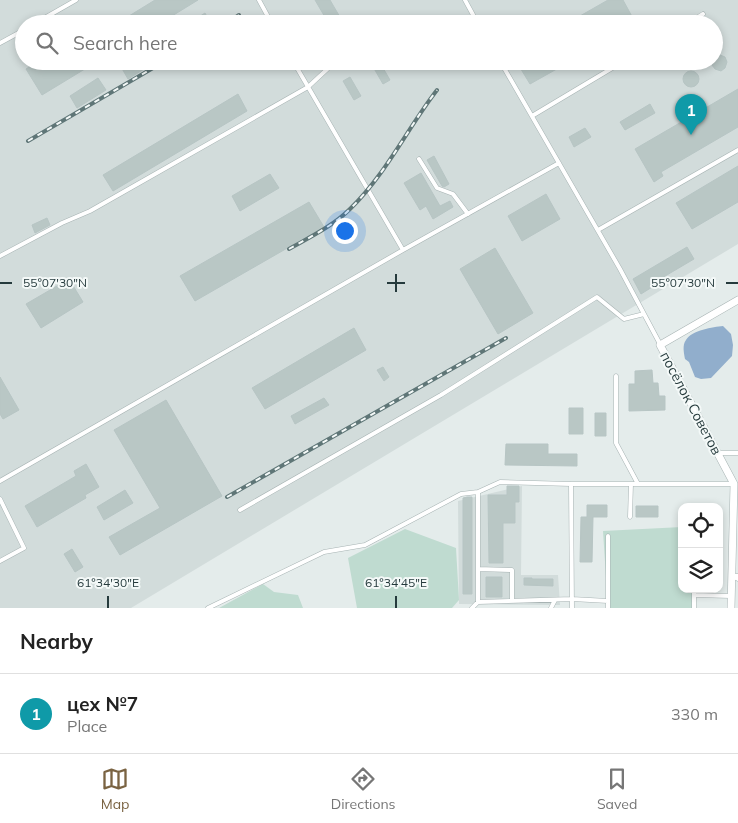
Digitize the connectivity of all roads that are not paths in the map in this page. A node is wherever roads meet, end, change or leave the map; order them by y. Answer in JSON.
{"nodes":[{"id":1,"x":76,"y":0,"type":"edge"},
{"id":2,"x":259,"y":0,"type":"edge"},
{"id":3,"x":465,"y":0,"type":"edge"},
{"id":4,"x":50,"y":15,"type":"edge"},
{"id":5,"x":267,"y":15,"type":"edge"},
{"id":6,"x":473,"y":15,"type":"edge"},
{"id":7,"x":15,"y":35,"type":"edge"},
{"id":8,"x":0,"y":43,"type":"edge"},
{"id":9,"x":298,"y":70,"type":"edge"},
{"id":10,"x":326,"y":70,"type":"edge"},
{"id":11,"x":505,"y":70,"type":"edge"},
{"id":12,"x":609,"y":70,"type":"edge"},
{"id":13,"x":308,"y":87,"type":"junction"},
{"id":14,"x":532,"y":116,"type":"junction"},
{"id":15,"x":738,"y":150,"type":"edge"},
{"id":16,"x":419,"y":159,"type":"dead end"},
{"id":17,"x":559,"y":163,"type":"junction"},
{"id":18,"x":468,"y":214,"type":"junction"},
{"id":19,"x":598,"y":230,"type":"junction"},
{"id":20,"x":403,"y":250,"type":"junction"},
{"id":21,"x":0,"y":256,"type":"edge"},
{"id":22,"x":737,"y":303,"type":"edge"},
{"id":23,"x":644,"y":314,"type":"junction"},
{"id":24,"x":660,"y":345,"type":"junction"},
{"id":25,"x":616,"y":376,"type":"dead end"},
{"id":26,"x":717,"y":453,"type":"junction"},
{"id":27,"x":738,"y":453,"type":"edge"},
{"id":28,"x":0,"y":481,"type":"edge"},
{"id":29,"x":571,"y":484,"type":"junction"},
{"id":30,"x":631,"y":484,"type":"junction"},
{"id":31,"x":638,"y":484,"type":"junction"},
{"id":32,"x":736,"y":484,"type":"edge"},
{"id":33,"x":478,"y":492,"type":"junction"},
{"id":34,"x":0,"y":499,"type":"edge"},
{"id":35,"x":240,"y":510,"type":"dead end"},
{"id":36,"x":630,"y":517,"type":"dead end"},
{"id":37,"x":608,"y":536,"type":"dead end"},
{"id":38,"x":0,"y":561,"type":"edge"},
{"id":39,"x":478,"y":569,"type":"junction"},
{"id":40,"x":736,"y":577,"type":"edge"},
{"id":41,"x":694,"y":595,"type":"joint"},
{"id":42,"x":731,"y":596,"type":"junction"},
{"id":43,"x":572,"y":599,"type":"junction"},
{"id":44,"x":555,"y":600,"type":"junction"},
{"id":45,"x":512,"y":601,"type":"junction"},
{"id":46,"x":608,"y":601,"type":"junction"},
{"id":47,"x":478,"y":602,"type":"junction"},
{"id":48,"x":208,"y":608,"type":"edge"},
{"id":49,"x":472,"y":608,"type":"edge"},
{"id":50,"x":551,"y":608,"type":"edge"},
{"id":51,"x":572,"y":608,"type":"edge"},
{"id":52,"x":608,"y":608,"type":"edge"},
{"id":53,"x":694,"y":608,"type":"edge"},
{"id":54,"x":731,"y":608,"type":"edge"}],
"edges":[{"from":1,"to":4,"type":"lane"},
{"from":2,"to":5,"type":"lane"},
{"from":3,"to":6,"type":"lane"},
{"from":7,"to":8,"type":"lane"},
{"from":9,"to":13,"type":"lane"},
{"from":10,"to":13,"type":"lane"},
{"from":11,"to":14,"type":"lane"},
{"from":12,"to":14,"type":"lane"},
{"from":13,"to":20,"type":"lane"},
{"from":13,"to":21,"type":"lane"},
{"from":14,"to":17,"type":"lane"},
{"from":15,"to":19,"type":"lane"},
{"from":16,"to":18,"type":"lane"},
{"from":17,"to":18,"type":"lane"},
{"from":17,"to":19,"type":"lane"},
{"from":18,"to":20,"type":"lane"},
{"from":19,"to":23,"type":"lane"},
{"from":20,"to":28,"type":"lane"},
{"from":22,"to":24,"type":"street","name":"посёлок Советов"},
{"from":23,"to":24,"type":"lane"},
{"from":23,"to":35,"type":"lane"},
{"from":24,"to":26,"type":"street","name":"посёлок Советов"},
{"from":25,"to":31,"type":"lane"},
{"from":26,"to":27,"type":"lane"},
{"from":26,"to":32,"type":"street","name":"посёлок Советов"},
{"from":29,"to":30,"type":"lane"},
{"from":29,"to":33,"type":"lane"},
{"from":29,"to":43,"type":"lane"},
{"from":30,"to":31,"type":"lane"},
{"from":30,"to":36,"type":"lane"},
{"from":31,"to":32,"type":"lane"},
{"from":32,"to":40,"type":"street"},
{"from":33,"to":39,"type":"lane"},
{"from":33,"to":48,"type":"lane"},
{"from":34,"to":38,"type":"lane"},
{"from":37,"to":46,"type":"lane"},
{"from":39,"to":45,"type":"lane"},
{"from":39,"to":47,"type":"lane"},
{"from":40,"to":42,"type":"street"},
{"from":41,"to":42,"type":"lane"},
{"from":41,"to":53,"type":"lane"},
{"from":42,"to":54,"type":"street"},
{"from":43,"to":44,"type":"lane"},
{"from":43,"to":46,"type":"lane"},
{"from":43,"to":51,"type":"lane"},
{"from":44,"to":45,"type":"lane"},
{"from":44,"to":50,"type":"lane"},
{"from":45,"to":47,"type":"lane"},
{"from":46,"to":52,"type":"lane"},
{"from":47,"to":49,"type":"lane"}]}
